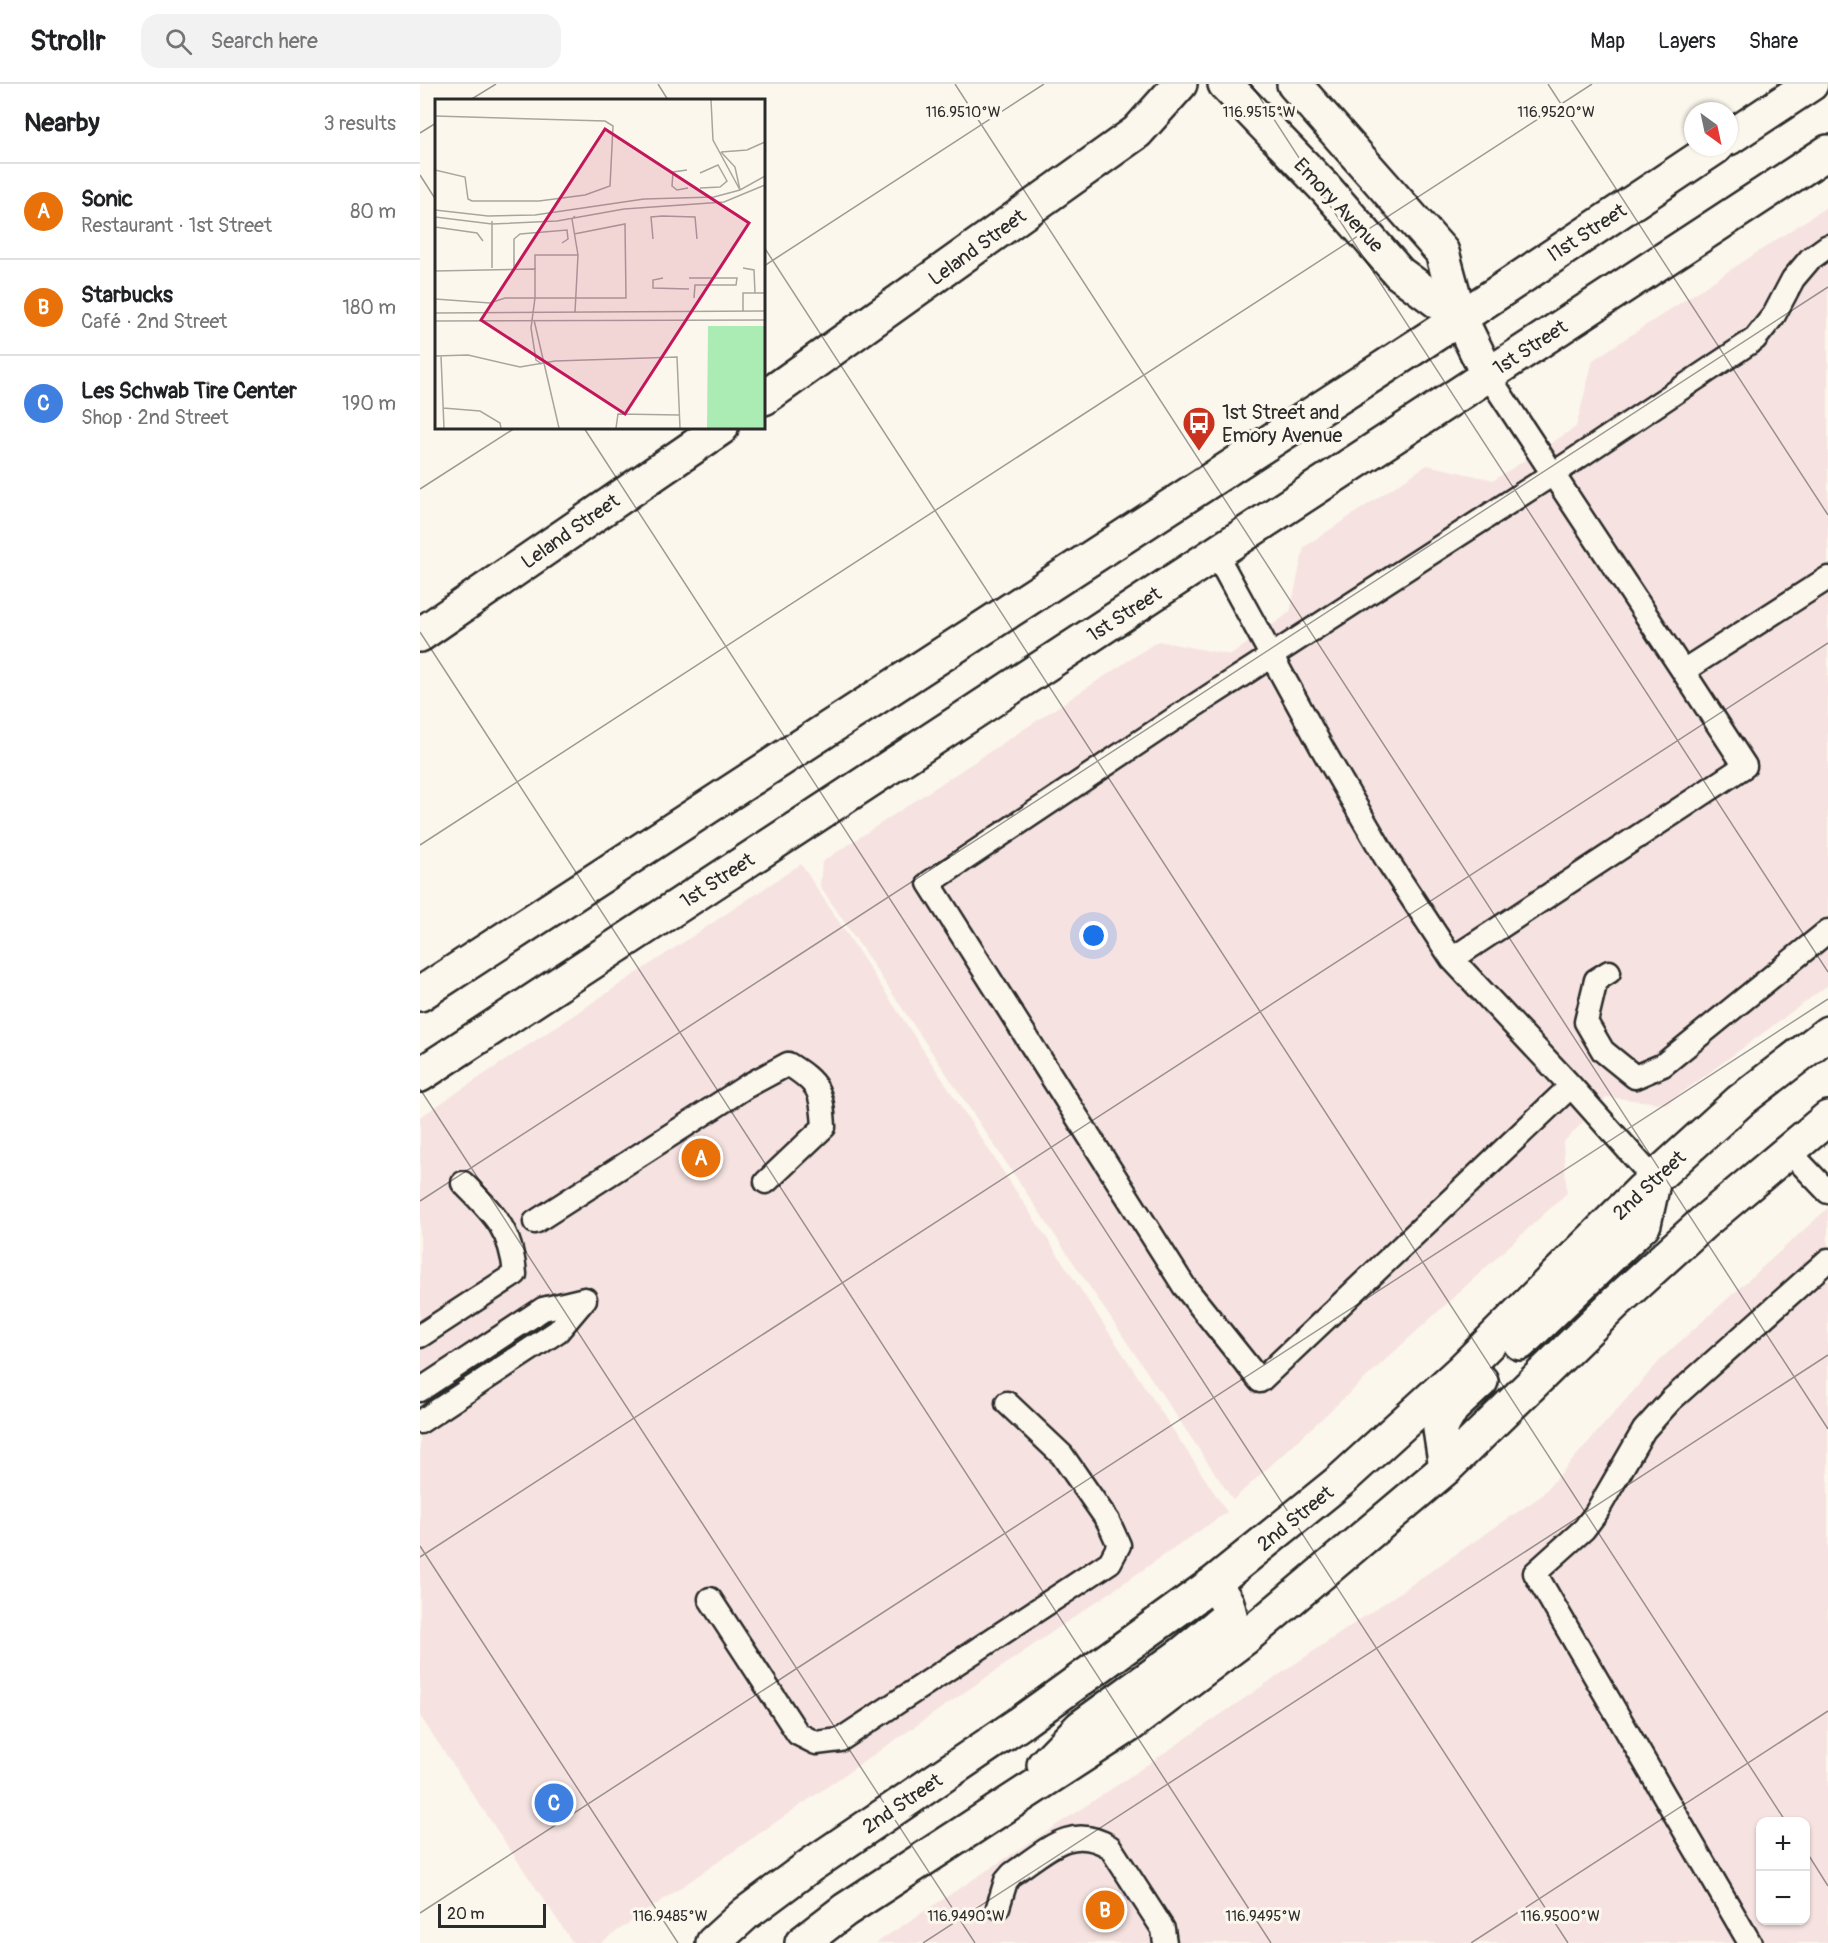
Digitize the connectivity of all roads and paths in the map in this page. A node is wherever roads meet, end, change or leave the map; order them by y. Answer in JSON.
{"nodes":[{"id":1,"x":1180,"y":84,"type":"edge"},
{"id":2,"x":1225,"y":84,"type":"edge"},
{"id":3,"x":1294,"y":84,"type":"edge"},
{"id":4,"x":1811,"y":84,"type":"edge"},
{"id":5,"x":1738,"y":132,"type":"edge"},
{"id":6,"x":1828,"y":152,"type":"edge"},
{"id":7,"x":1703,"y":156,"type":"edge"},
{"id":8,"x":1828,"y":246,"type":"edge"},
{"id":9,"x":1460,"y":318,"type":"junction"},
{"id":10,"x":1488,"y":375,"type":"junction"},
{"id":11,"x":765,"y":397,"type":"edge"},
{"id":12,"x":720,"y":429,"type":"edge"},
{"id":13,"x":1552,"y":474,"type":"junction"},
{"id":14,"x":1216,"y":554,"type":"junction"},
{"id":15,"x":1826,"y":582,"type":"edge"},
{"id":16,"x":420,"y":635,"type":"edge"},
{"id":17,"x":1273,"y":655,"type":"junction"},
{"id":18,"x":1683,"y":671,"type":"junction"},
{"id":19,"x":1828,"y":931,"type":"edge"},
{"id":20,"x":1452,"y":959,"type":"junction"},
{"id":21,"x":1609,"y":972,"type":"dead end"},
{"id":22,"x":420,"y":994,"type":"edge"},
{"id":23,"x":1828,"y":1033,"type":"edge"},
{"id":24,"x":420,"y":1075,"type":"edge"},
{"id":25,"x":1571,"y":1086,"type":"junction"},
{"id":26,"x":1828,"y":1118,"type":"edge"},
{"id":27,"x":1788,"y":1150,"type":"junction"},
{"id":28,"x":1654,"y":1179,"type":"junction"},
{"id":29,"x":766,"y":1182,"type":"dead end"},
{"id":30,"x":463,"y":1183,"type":"dead end"},
{"id":31,"x":1828,"y":1192,"type":"edge"},
{"id":32,"x":535,"y":1222,"type":"dead end"},
{"id":33,"x":1828,"y":1260,"type":"edge"},
{"id":34,"x":420,"y":1336,"type":"edge"},
{"id":35,"x":420,"y":1390,"type":"edge"},
{"id":36,"x":1007,"y":1403,"type":"dead end"},
{"id":37,"x":420,"y":1422,"type":"edge"},
{"id":38,"x":1446,"y":1468,"type":"junction"},
{"id":39,"x":1214,"y":1583,"type":"junction"},
{"id":40,"x":710,"y":1599,"type":"dead end"},
{"id":41,"x":1000,"y":1809,"type":"junction"},
{"id":42,"x":998,"y":1907,"type":"dead end"},
{"id":43,"x":714,"y":1943,"type":"edge"},
{"id":44,"x":802,"y":1943,"type":"edge"},
{"id":45,"x":1165,"y":1943,"type":"edge"},
{"id":46,"x":1750,"y":1943,"type":"edge"}],
"edges":[{"from":1,"to":11,"type":"street","name":"Leland Street"},
{"from":2,"to":9,"type":"street","name":"Emory Avenue"},
{"from":3,"to":9,"type":"street","name":"Emory Avenue"},
{"from":4,"to":5,"type":"street"},
{"from":6,"to":10,"type":"street","name":"1st Street"},
{"from":7,"to":9,"type":"street","name":"l1st Street"},
{"from":8,"to":13,"type":"lane"},
{"from":9,"to":10,"type":"street","name":"Emory Avenue"},
{"from":9,"to":22,"type":"street"},
{"from":10,"to":13,"type":"lane"},
{"from":10,"to":14,"type":"street","name":"1st Street"},
{"from":12,"to":16,"type":"street","name":"Leland Street"},
{"from":13,"to":17,"type":"lane"},
{"from":13,"to":18,"type":"lane"},
{"from":14,"to":17,"type":"lane"},
{"from":14,"to":24,"type":"street","name":"1st Street"},
{"from":15,"to":18,"type":"lane"},
{"from":17,"to":20,"type":"lane"},
{"from":17,"to":25,"type":"lane"},
{"from":18,"to":20,"type":"lane"},
{"from":19,"to":21,"type":"lane"},
{"from":20,"to":25,"type":"lane"},
{"from":23,"to":28,"type":"street","name":"2nd Street"},
{"from":25,"to":28,"type":"lane"},
{"from":26,"to":27,"type":"street"},
{"from":27,"to":31,"type":"lane"},
{"from":27,"to":38,"type":"street"},
{"from":28,"to":38,"type":"street"},
{"from":28,"to":39,"type":"street","name":"2nd Street"},
{"from":29,"to":32,"type":"lane"},
{"from":30,"to":34,"type":"lane"},
{"from":33,"to":46,"type":"lane"},
{"from":35,"to":37,"type":"lane"},
{"from":36,"to":40,"type":"lane"},
{"from":38,"to":41,"type":"street"},
{"from":39,"to":41,"type":"street"},
{"from":39,"to":43,"type":"street","name":"2nd Street"},
{"from":41,"to":44,"type":"street"},
{"from":42,"to":45,"type":"lane"}]}
